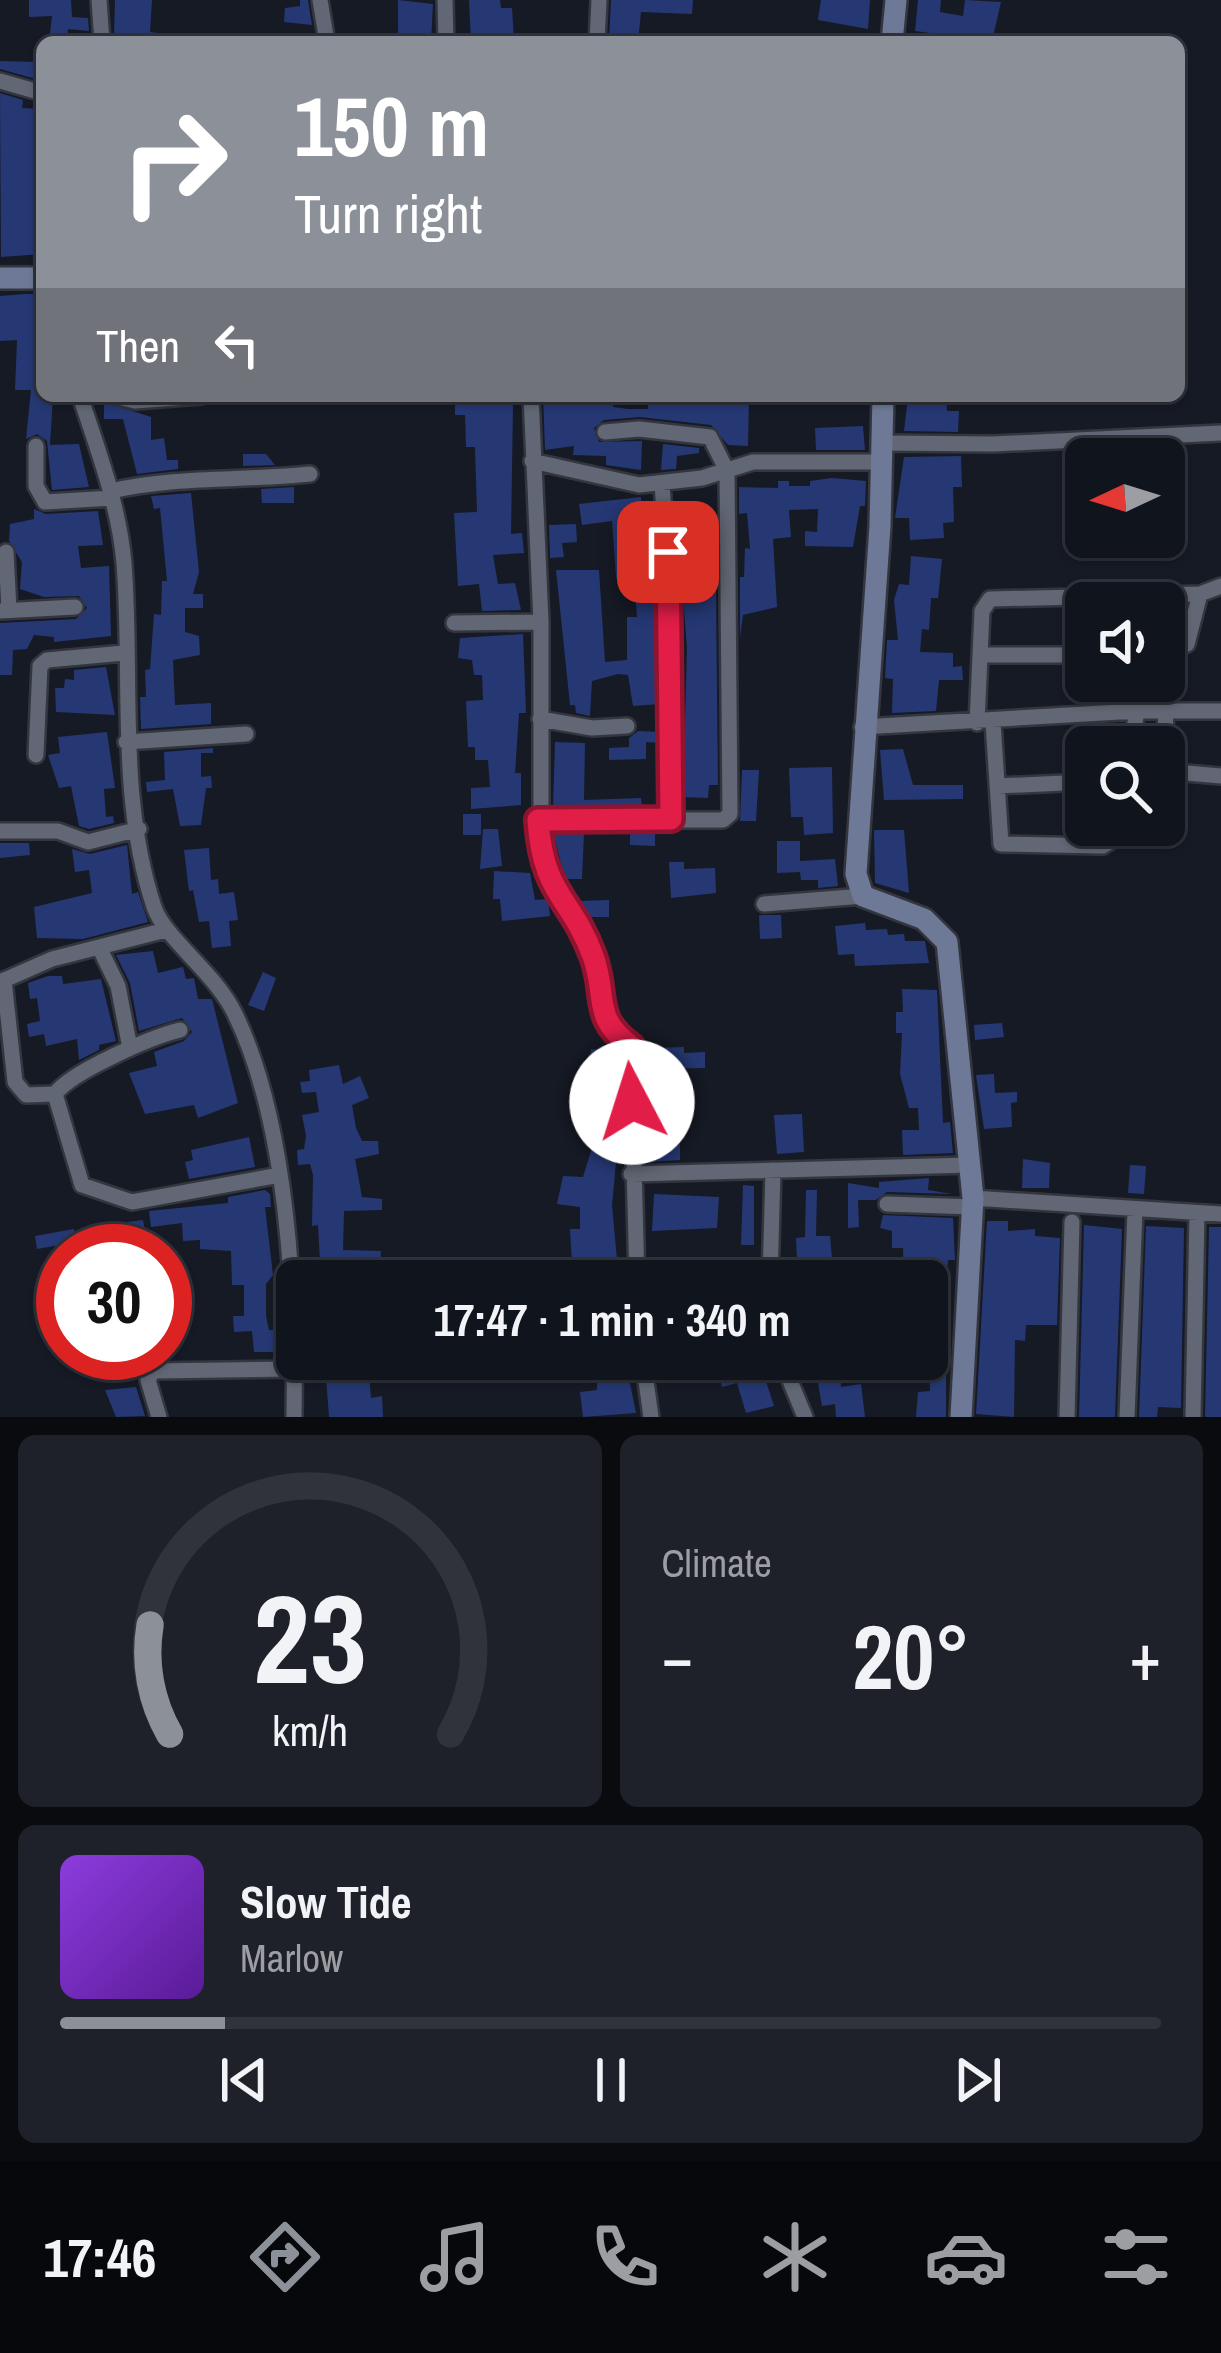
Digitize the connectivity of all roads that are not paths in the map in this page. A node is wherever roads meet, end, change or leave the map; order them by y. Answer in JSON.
{"nodes":[{"id":1,"x":99,"y":0,"type":"edge"},
{"id":2,"x":320,"y":0,"type":"edge"},
{"id":3,"x":445,"y":0,"type":"edge"},
{"id":4,"x":599,"y":0,"type":"edge"},
{"id":5,"x":896,"y":0,"type":"edge"},
{"id":6,"x":102,"y":36,"type":"edge"},
{"id":7,"x":326,"y":36,"type":"edge"},
{"id":8,"x":446,"y":36,"type":"edge"},
{"id":9,"x":597,"y":36,"type":"edge"},
{"id":10,"x":893,"y":36,"type":"edge"},
{"id":11,"x":0,"y":81,"type":"edge"},
{"id":12,"x":36,"y":91,"type":"edge"},
{"id":13,"x":0,"y":278,"type":"edge"},
{"id":14,"x":36,"y":278,"type":"edge"},
{"id":15,"x":82,"y":402,"type":"edge"},
{"id":16,"x":531,"y":402,"type":"edge"},
{"id":17,"x":883,"y":402,"type":"edge"},
{"id":18,"x":605,"y":432,"type":"dead end"},
{"id":19,"x":1221,"y":433,"type":"edge"},
{"id":20,"x":36,"y":446,"type":"dead end"},
{"id":21,"x":880,"y":452,"type":"junction"},
{"id":22,"x":532,"y":461,"type":"junction"},
{"id":23,"x":728,"y":471,"type":"junction"},
{"id":24,"x":310,"y":474,"type":"dead end"},
{"id":25,"x":662,"y":485,"type":"junction"},
{"id":26,"x":111,"y":495,"type":"junction"},
{"id":27,"x":6,"y":552,"type":"dead end"},
{"id":28,"x":1221,"y":586,"type":"edge"},
{"id":29,"x":1200,"y":594,"type":"junction"},
{"id":30,"x":75,"y":607,"type":"dead end"},
{"id":31,"x":4,"y":610,"type":"edge"},
{"id":32,"x":541,"y":622,"type":"junction"},
{"id":33,"x":454,"y":623,"type":"dead end"},
{"id":34,"x":1185,"y":644,"type":"edge"},
{"id":35,"x":124,"y":653,"type":"junction"},
{"id":36,"x":980,"y":655,"type":"junction"},
{"id":37,"x":1065,"y":655,"type":"edge"},
{"id":38,"x":1137,"y":702,"type":"edge"},
{"id":39,"x":1166,"y":708,"type":"junction"},
{"id":40,"x":1221,"y":711,"type":"edge"},
{"id":41,"x":1137,"y":712,"type":"junction"},
{"id":42,"x":540,"y":719,"type":"junction"},
{"id":43,"x":985,"y":723,"type":"junction"},
{"id":44,"x":627,"y":726,"type":"dead end"},
{"id":45,"x":1135,"y":726,"type":"edge"},
{"id":46,"x":1165,"y":726,"type":"edge"},
{"id":47,"x":862,"y":727,"type":"junction"},
{"id":48,"x":246,"y":734,"type":"dead end"},
{"id":49,"x":126,"y":742,"type":"junction"},
{"id":50,"x":36,"y":755,"type":"dead end"},
{"id":51,"x":1185,"y":771,"type":"edge"},
{"id":52,"x":1221,"y":776,"type":"edge"},
{"id":53,"x":1065,"y":783,"type":"edge"},
{"id":54,"x":997,"y":785,"type":"junction"},
{"id":55,"x":671,"y":819,"type":"junction"},
{"id":56,"x":538,"y":820,"type":"junction"},
{"id":57,"x":139,"y":830,"type":"junction"},
{"id":58,"x":0,"y":831,"type":"edge"},
{"id":59,"x":1065,"y":845,"type":"edge"},
{"id":60,"x":862,"y":896,"type":"junction"},
{"id":61,"x":764,"y":904,"type":"dead end"},
{"id":62,"x":166,"y":930,"type":"junction"},
{"id":63,"x":99,"y":947,"type":"junction"},
{"id":64,"x":2,"y":981,"type":"edge"},
{"id":65,"x":180,"y":1030,"type":"dead end"},
{"id":66,"x":130,"y":1048,"type":"junction"},
{"id":67,"x":55,"y":1094,"type":"junction"},
{"id":68,"x":970,"y":1165,"type":"junction"},
{"id":69,"x":773,"y":1170,"type":"junction"},
{"id":70,"x":631,"y":1174,"type":"junction"},
{"id":71,"x":280,"y":1175,"type":"junction"},
{"id":72,"x":973,"y":1203,"type":"junction"},
{"id":73,"x":887,"y":1204,"type":"dead end"},
{"id":74,"x":1135,"y":1211,"type":"junction"},
{"id":75,"x":1197,"y":1213,"type":"junction"},
{"id":76,"x":1221,"y":1214,"type":"edge"},
{"id":77,"x":1072,"y":1222,"type":"dead end"},
{"id":78,"x":287,"y":1260,"type":"edge"},
{"id":79,"x":636,"y":1260,"type":"edge"},
{"id":80,"x":771,"y":1260,"type":"edge"},
{"id":81,"x":276,"y":1369,"type":"edge"},
{"id":82,"x":295,"y":1380,"type":"edge"},
{"id":83,"x":646,"y":1380,"type":"edge"},
{"id":84,"x":790,"y":1380,"type":"edge"},
{"id":85,"x":159,"y":1417,"type":"edge"},
{"id":86,"x":294,"y":1417,"type":"edge"},
{"id":87,"x":651,"y":1417,"type":"edge"},
{"id":88,"x":805,"y":1417,"type":"edge"},
{"id":89,"x":962,"y":1417,"type":"edge"},
{"id":90,"x":1067,"y":1417,"type":"edge"},
{"id":91,"x":1127,"y":1417,"type":"edge"},
{"id":92,"x":1192,"y":1417,"type":"edge"}],
"edges":[{"from":1,"to":6,"type":"street"},
{"from":2,"to":7,"type":"street"},
{"from":3,"to":8,"type":"street"},
{"from":4,"to":9,"type":"street"},
{"from":5,"to":10,"type":"main road"},
{"from":11,"to":12,"type":"street"},
{"from":13,"to":14,"type":"main road"},
{"from":15,"to":26,"type":"street"},
{"from":16,"to":22,"type":"street"},
{"from":17,"to":21,"type":"main road"},
{"from":18,"to":23,"type":"street"},
{"from":19,"to":21,"type":"street"},
{"from":20,"to":26,"type":"street"},
{"from":21,"to":23,"type":"street"},
{"from":21,"to":47,"type":"main road"},
{"from":22,"to":25,"type":"street"},
{"from":22,"to":32,"type":"street"},
{"from":23,"to":25,"type":"street"},
{"from":23,"to":55,"type":"street"},
{"from":24,"to":26,"type":"street"},
{"from":25,"to":55,"type":"street"},
{"from":26,"to":35,"type":"street"},
{"from":27,"to":31,"type":"street"},
{"from":28,"to":29,"type":"street"},
{"from":29,"to":34,"type":"street"},
{"from":29,"to":36,"type":"street"},
{"from":30,"to":31,"type":"street"},
{"from":32,"to":33,"type":"street"},
{"from":32,"to":42,"type":"street"},
{"from":35,"to":49,"type":"street"},
{"from":35,"to":50,"type":"street"},
{"from":36,"to":37,"type":"street"},
{"from":36,"to":43,"type":"street"},
{"from":38,"to":41,"type":"street"},
{"from":39,"to":40,"type":"street"},
{"from":39,"to":41,"type":"street"},
{"from":39,"to":46,"type":"street"},
{"from":41,"to":43,"type":"street"},
{"from":41,"to":45,"type":"street"},
{"from":42,"to":44,"type":"street"},
{"from":42,"to":56,"type":"street"},
{"from":43,"to":47,"type":"street"},
{"from":43,"to":54,"type":"street"},
{"from":47,"to":60,"type":"main road"},
{"from":48,"to":49,"type":"street"},
{"from":49,"to":57,"type":"street"},
{"from":51,"to":52,"type":"street"},
{"from":53,"to":54,"type":"street"},
{"from":54,"to":59,"type":"street"},
{"from":55,"to":56,"type":"street"},
{"from":56,"to":70,"type":"street"},
{"from":57,"to":58,"type":"street"},
{"from":57,"to":62,"type":"street"},
{"from":60,"to":61,"type":"street"},
{"from":60,"to":68,"type":"main road"},
{"from":62,"to":63,"type":"street"},
{"from":62,"to":71,"type":"street"},
{"from":63,"to":64,"type":"street"},
{"from":63,"to":66,"type":"street"},
{"from":64,"to":67,"type":"street"},
{"from":65,"to":66,"type":"street"},
{"from":66,"to":67,"type":"street"},
{"from":67,"to":71,"type":"street"},
{"from":68,"to":69,"type":"street"},
{"from":68,"to":72,"type":"main road"},
{"from":69,"to":70,"type":"street"},
{"from":69,"to":80,"type":"street"},
{"from":70,"to":79,"type":"street"},
{"from":71,"to":78,"type":"street"},
{"from":72,"to":73,"type":"street"},
{"from":72,"to":74,"type":"street"},
{"from":72,"to":89,"type":"main road"},
{"from":74,"to":75,"type":"street"},
{"from":74,"to":91,"type":"street"},
{"from":75,"to":76,"type":"street"},
{"from":75,"to":92,"type":"street"},
{"from":77,"to":90,"type":"street"},
{"from":81,"to":85,"type":"street"},
{"from":82,"to":86,"type":"street"},
{"from":83,"to":87,"type":"street"},
{"from":84,"to":88,"type":"street"}]}
